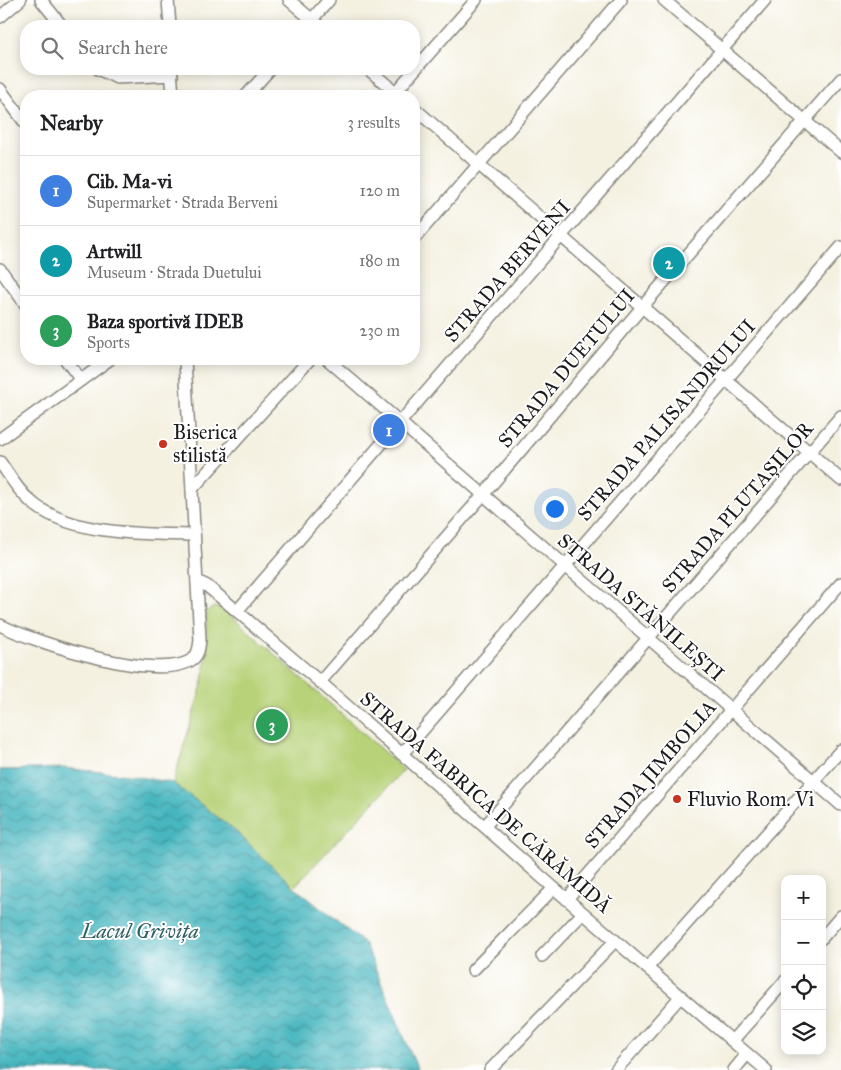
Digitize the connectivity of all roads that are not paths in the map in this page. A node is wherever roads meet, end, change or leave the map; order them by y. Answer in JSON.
{"nodes":[{"id":1,"x":20,"y":0,"type":"edge"},
{"id":2,"x":41,"y":0,"type":"edge"},
{"id":3,"x":168,"y":0,"type":"edge"},
{"id":4,"x":289,"y":0,"type":"edge"},
{"id":5,"x":329,"y":0,"type":"edge"},
{"id":6,"x":476,"y":0,"type":"edge"},
{"id":7,"x":621,"y":0,"type":"edge"},
{"id":8,"x":664,"y":0,"type":"edge"},
{"id":9,"x":765,"y":0,"type":"edge"},
{"id":10,"x":0,"y":17,"type":"edge"},
{"id":11,"x":57,"y":20,"type":"edge"},
{"id":12,"x":170,"y":20,"type":"edge"},
{"id":13,"x":308,"y":20,"type":"edge"},
{"id":14,"x":315,"y":20,"type":"edge"},
{"id":15,"x":722,"y":50,"type":"junction"},
{"id":16,"x":420,"y":66,"type":"edge"},
{"id":17,"x":111,"y":75,"type":"edge"},
{"id":18,"x":144,"y":75,"type":"edge"},
{"id":19,"x":172,"y":75,"type":"edge"},
{"id":20,"x":265,"y":75,"type":"edge"},
{"id":21,"x":374,"y":75,"type":"edge"},
{"id":22,"x":413,"y":75,"type":"edge"},
{"id":23,"x":841,"y":79,"type":"edge"},
{"id":24,"x":0,"y":89,"type":"edge"},
{"id":25,"x":173,"y":90,"type":"edge"},
{"id":26,"x":251,"y":90,"type":"edge"},
{"id":27,"x":391,"y":90,"type":"edge"},
{"id":28,"x":400,"y":90,"type":"edge"},
{"id":29,"x":420,"y":113,"type":"edge"},
{"id":30,"x":20,"y":116,"type":"edge"},
{"id":31,"x":804,"y":121,"type":"junction"},
{"id":32,"x":841,"y":152,"type":"edge"},
{"id":33,"x":478,"y":165,"type":"junction"},
{"id":34,"x":420,"y":232,"type":"edge"},
{"id":35,"x":562,"y":236,"type":"junction"},
{"id":36,"x":841,"y":247,"type":"edge"},
{"id":37,"x":0,"y":269,"type":"edge"},
{"id":38,"x":20,"y":297,"type":"edge"},
{"id":39,"x":642,"y":306,"type":"junction"},
{"id":40,"x":70,"y":365,"type":"edge"},
{"id":41,"x":102,"y":365,"type":"edge"},
{"id":42,"x":185,"y":365,"type":"edge"},
{"id":43,"x":305,"y":365,"type":"edge"},
{"id":44,"x":334,"y":365,"type":"edge"},
{"id":45,"x":726,"y":379,"type":"junction"},
{"id":46,"x":81,"y":380,"type":"junction"},
{"id":47,"x":841,"y":416,"type":"edge"},
{"id":48,"x":400,"y":422,"type":"junction"},
{"id":49,"x":0,"y":439,"type":"edge"},
{"id":50,"x":810,"y":452,"type":"junction"},
{"id":51,"x":0,"y":462,"type":"edge"},
{"id":52,"x":841,"y":480,"type":"edge"},
{"id":53,"x":192,"y":489,"type":"junction"},
{"id":54,"x":483,"y":495,"type":"junction"},
{"id":55,"x":194,"y":536,"type":"junction"},
{"id":56,"x":565,"y":566,"type":"junction"},
{"id":57,"x":197,"y":581,"type":"junction"},
{"id":58,"x":841,"y":583,"type":"edge"},
{"id":59,"x":237,"y":611,"type":"junction"},
{"id":60,"x":0,"y":626,"type":"edge"},
{"id":61,"x":648,"y":638,"type":"junction"},
{"id":62,"x":320,"y":682,"type":"junction"},
{"id":63,"x":732,"y":709,"type":"junction"},
{"id":64,"x":841,"y":750,"type":"edge"},
{"id":65,"x":402,"y":754,"type":"junction"},
{"id":66,"x":814,"y":781,"type":"junction"},
{"id":67,"x":841,"y":804,"type":"edge"},
{"id":68,"x":485,"y":826,"type":"junction"},
{"id":69,"x":554,"y":888,"type":"junction"},
{"id":70,"x":567,"y":899,"type":"junction"},
{"id":71,"x":583,"y":913,"type":"junction"},
{"id":72,"x":841,"y":916,"type":"edge"},
{"id":73,"x":826,"y":933,"type":"edge"},
{"id":74,"x":616,"y":941,"type":"junction"},
{"id":75,"x":542,"y":956,"type":"dead end"},
{"id":76,"x":647,"y":968,"type":"junction"},
{"id":77,"x":473,"y":970,"type":"dead end"},
{"id":78,"x":781,"y":986,"type":"edge"},
{"id":79,"x":677,"y":1000,"type":"junction"},
{"id":80,"x":732,"y":1041,"type":"junction"},
{"id":81,"x":747,"y":1054,"type":"junction"},
{"id":82,"x":490,"y":1070,"type":"edge"},
{"id":83,"x":616,"y":1070,"type":"edge"},
{"id":84,"x":734,"y":1070,"type":"edge"},
{"id":85,"x":766,"y":1070,"type":"edge"}],
"edges":[{"from":1,"to":10,"type":"street"},
{"from":2,"to":11,"type":"street"},
{"from":3,"to":12,"type":"street"},
{"from":4,"to":13,"type":"street"},
{"from":5,"to":14,"type":"street"},
{"from":6,"to":16,"type":"street"},
{"from":7,"to":33,"type":"street"},
{"from":8,"to":15,"type":"street"},
{"from":9,"to":15,"type":"street","name":"STRADA BERVENI"},
{"from":15,"to":31,"type":"street"},
{"from":15,"to":35,"type":"street","name":"STRADA BERVENI"},
{"from":17,"to":18,"type":"street"},
{"from":19,"to":25,"type":"street"},
{"from":20,"to":26,"type":"street"},
{"from":21,"to":27,"type":"street"},
{"from":22,"to":28,"type":"street"},
{"from":23,"to":31,"type":"street","name":"STRADA DUETULUI"},
{"from":24,"to":30,"type":"street"},
{"from":29,"to":33,"type":"street"},
{"from":31,"to":32,"type":"street"},
{"from":31,"to":39,"type":"street","name":"STRADA DUETULUI"},
{"from":33,"to":34,"type":"street"},
{"from":33,"to":35,"type":"street"},
{"from":35,"to":39,"type":"street"},
{"from":35,"to":48,"type":"street","name":"STRADA BERVENI"},
{"from":36,"to":45,"type":"street","name":"STRADA PALISANDRULUI"},
{"from":37,"to":38,"type":"street"},
{"from":39,"to":45,"type":"street"},
{"from":39,"to":54,"type":"street","name":"STRADA DUETULUI"},
{"from":40,"to":46,"type":"street"},
{"from":41,"to":46,"type":"street"},
{"from":42,"to":53,"type":"street"},
{"from":43,"to":53,"type":"street"},
{"from":44,"to":48,"type":"street","name":"STRADA STĂNILEȘTI"},
{"from":45,"to":50,"type":"street"},
{"from":45,"to":56,"type":"street","name":"STRADA PALISANDRULUI"},
{"from":46,"to":49,"type":"street"},
{"from":47,"to":50,"type":"street","name":"STRADA PLUTAȘILOR"},
{"from":48,"to":54,"type":"street","name":"STRADA STĂNILEȘTI"},
{"from":48,"to":59,"type":"street","name":"STRADA BERVENI"},
{"from":50,"to":52,"type":"street"},
{"from":50,"to":61,"type":"street","name":"STRADA PLUTAȘILOR"},
{"from":51,"to":55,"type":"street"},
{"from":53,"to":55,"type":"street"},
{"from":54,"to":56,"type":"street","name":"STRADA STĂNILEȘTI"},
{"from":54,"to":62,"type":"street","name":"STRADA DUETULUI"},
{"from":55,"to":57,"type":"street"},
{"from":56,"to":61,"type":"street","name":"STRADA STĂNILEȘTI"},
{"from":56,"to":65,"type":"street","name":"STRADA PALISANDRULUI"},
{"from":57,"to":59,"type":"street","name":"STRADA FABRICA DE CĂRĂMIDĂ"},
{"from":57,"to":60,"type":"street"},
{"from":58,"to":63,"type":"street","name":"STRADA JIMBOLIA"},
{"from":59,"to":62,"type":"street","name":"STRADA FABRICA DE CĂRĂMIDĂ"},
{"from":61,"to":63,"type":"street","name":"STRADA STĂNILEȘTI"},
{"from":61,"to":68,"type":"street","name":"STRADA PLUTAȘILOR"},
{"from":62,"to":65,"type":"street","name":"STRADA FABRICA DE CĂRĂMIDĂ"},
{"from":63,"to":66,"type":"street","name":"STRADA STĂNILEȘTI"},
{"from":63,"to":70,"type":"street","name":"STRADA JIMBOLIA"},
{"from":64,"to":66,"type":"street"},
{"from":65,"to":68,"type":"street","name":"STRADA FABRICA DE CĂRĂMIDĂ"},
{"from":66,"to":67,"type":"street","name":"STRADA STĂNILEȘTI"},
{"from":66,"to":76,"type":"street"},
{"from":68,"to":69,"type":"street","name":"STRADA FABRICA DE CĂRĂMIDĂ"},
{"from":69,"to":70,"type":"street","name":"STRADA FABRICA DE CĂRĂMIDĂ"},
{"from":69,"to":77,"type":"street"},
{"from":70,"to":71,"type":"street","name":"STRADA FABRICA DE CĂRĂMIDĂ"},
{"from":71,"to":74,"type":"street","name":"STRADA FABRICA DE CĂRĂMIDĂ"},
{"from":71,"to":75,"type":"street"},
{"from":72,"to":73,"type":"street"},
{"from":74,"to":76,"type":"street","name":"STRADA FABRICA DE CĂRĂMIDĂ"},
{"from":74,"to":82,"type":"street"},
{"from":76,"to":79,"type":"street","name":"STRADA FABRICA DE CĂRĂMIDĂ"},
{"from":78,"to":80,"type":"street"},
{"from":79,"to":80,"type":"street","name":"STRADA FABRICA DE CĂRĂMIDĂ"},
{"from":79,"to":83,"type":"street"},
{"from":80,"to":81,"type":"street","name":"STRADA FABRICA DE CĂRĂMIDĂ"},
{"from":81,"to":84,"type":"street"},
{"from":81,"to":85,"type":"street","name":"STRADA FABRICA DE CĂRĂMIDĂ"}]}
